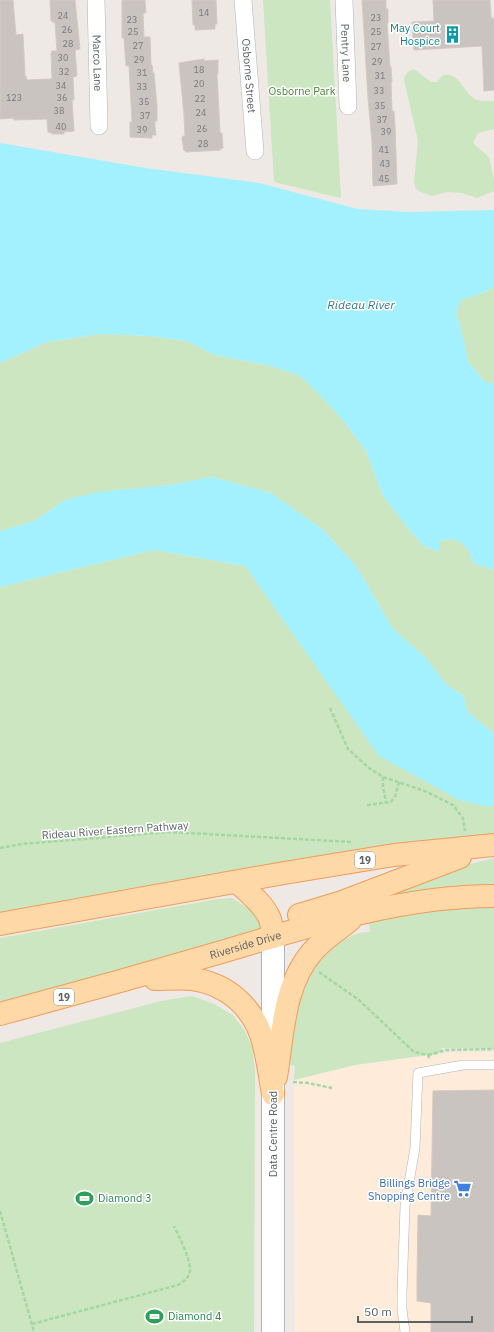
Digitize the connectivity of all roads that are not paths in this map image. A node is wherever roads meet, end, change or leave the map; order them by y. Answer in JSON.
{"nodes":[{"id":1,"x":96,"y":0,"type":"edge"},
{"id":2,"x":244,"y":0,"type":"edge"},
{"id":3,"x":344,"y":0,"type":"edge"},
{"id":4,"x":348,"y":106,"type":"dead end"},
{"id":5,"x":99,"y":126,"type":"dead end"},
{"id":6,"x":254,"y":151,"type":"dead end"},
{"id":7,"x":491,"y":846,"type":"edge"},
{"id":8,"x":237,"y":882,"type":"junction"},
{"id":9,"x":490,"y":894,"type":"edge"},
{"id":10,"x":358,"y":914,"type":"junction"},
{"id":11,"x":0,"y":924,"type":"edge"},
{"id":12,"x":273,"y":937,"type":"junction"},
{"id":13,"x":128,"y":979,"type":"junction"},
{"id":14,"x":0,"y":1014,"type":"edge"},
{"id":15,"x":494,"y":1065,"type":"edge"},
{"id":16,"x":274,"y":1087,"type":"junction"},
{"id":17,"x":273,"y":1332,"type":"edge"},
{"id":18,"x":405,"y":1332,"type":"edge"}],
"edges":[{"from":1,"to":5,"type":"street","name":"Marco Lane"},
{"from":2,"to":6,"type":"street","name":"Osborne Street"},
{"from":3,"to":4,"type":"street","name":"Pentry Lane"},
{"from":7,"to":8,"type":"main road","number":"19"},
{"from":7,"to":12,"type":"main road"},
{"from":8,"to":11,"type":"main road","number":"19"},
{"from":8,"to":12,"type":"main road"},
{"from":9,"to":10,"type":"main road","name":"Riverside Drive","number":"19"},
{"from":10,"to":12,"type":"main road","name":"Riverside Drive","number":"19"},
{"from":10,"to":16,"type":"main road"},
{"from":12,"to":13,"type":"main road","name":"Riverside Drive","number":"19"},
{"from":12,"to":16,"type":"main road","name":"Data Centre Road"},
{"from":13,"to":14,"type":"main road","name":"Riverside Drive","number":"19"},
{"from":13,"to":16,"type":"main road"},
{"from":15,"to":18,"type":"lane"},
{"from":16,"to":17,"type":"main road","name":"Data Centre Road"}]}
